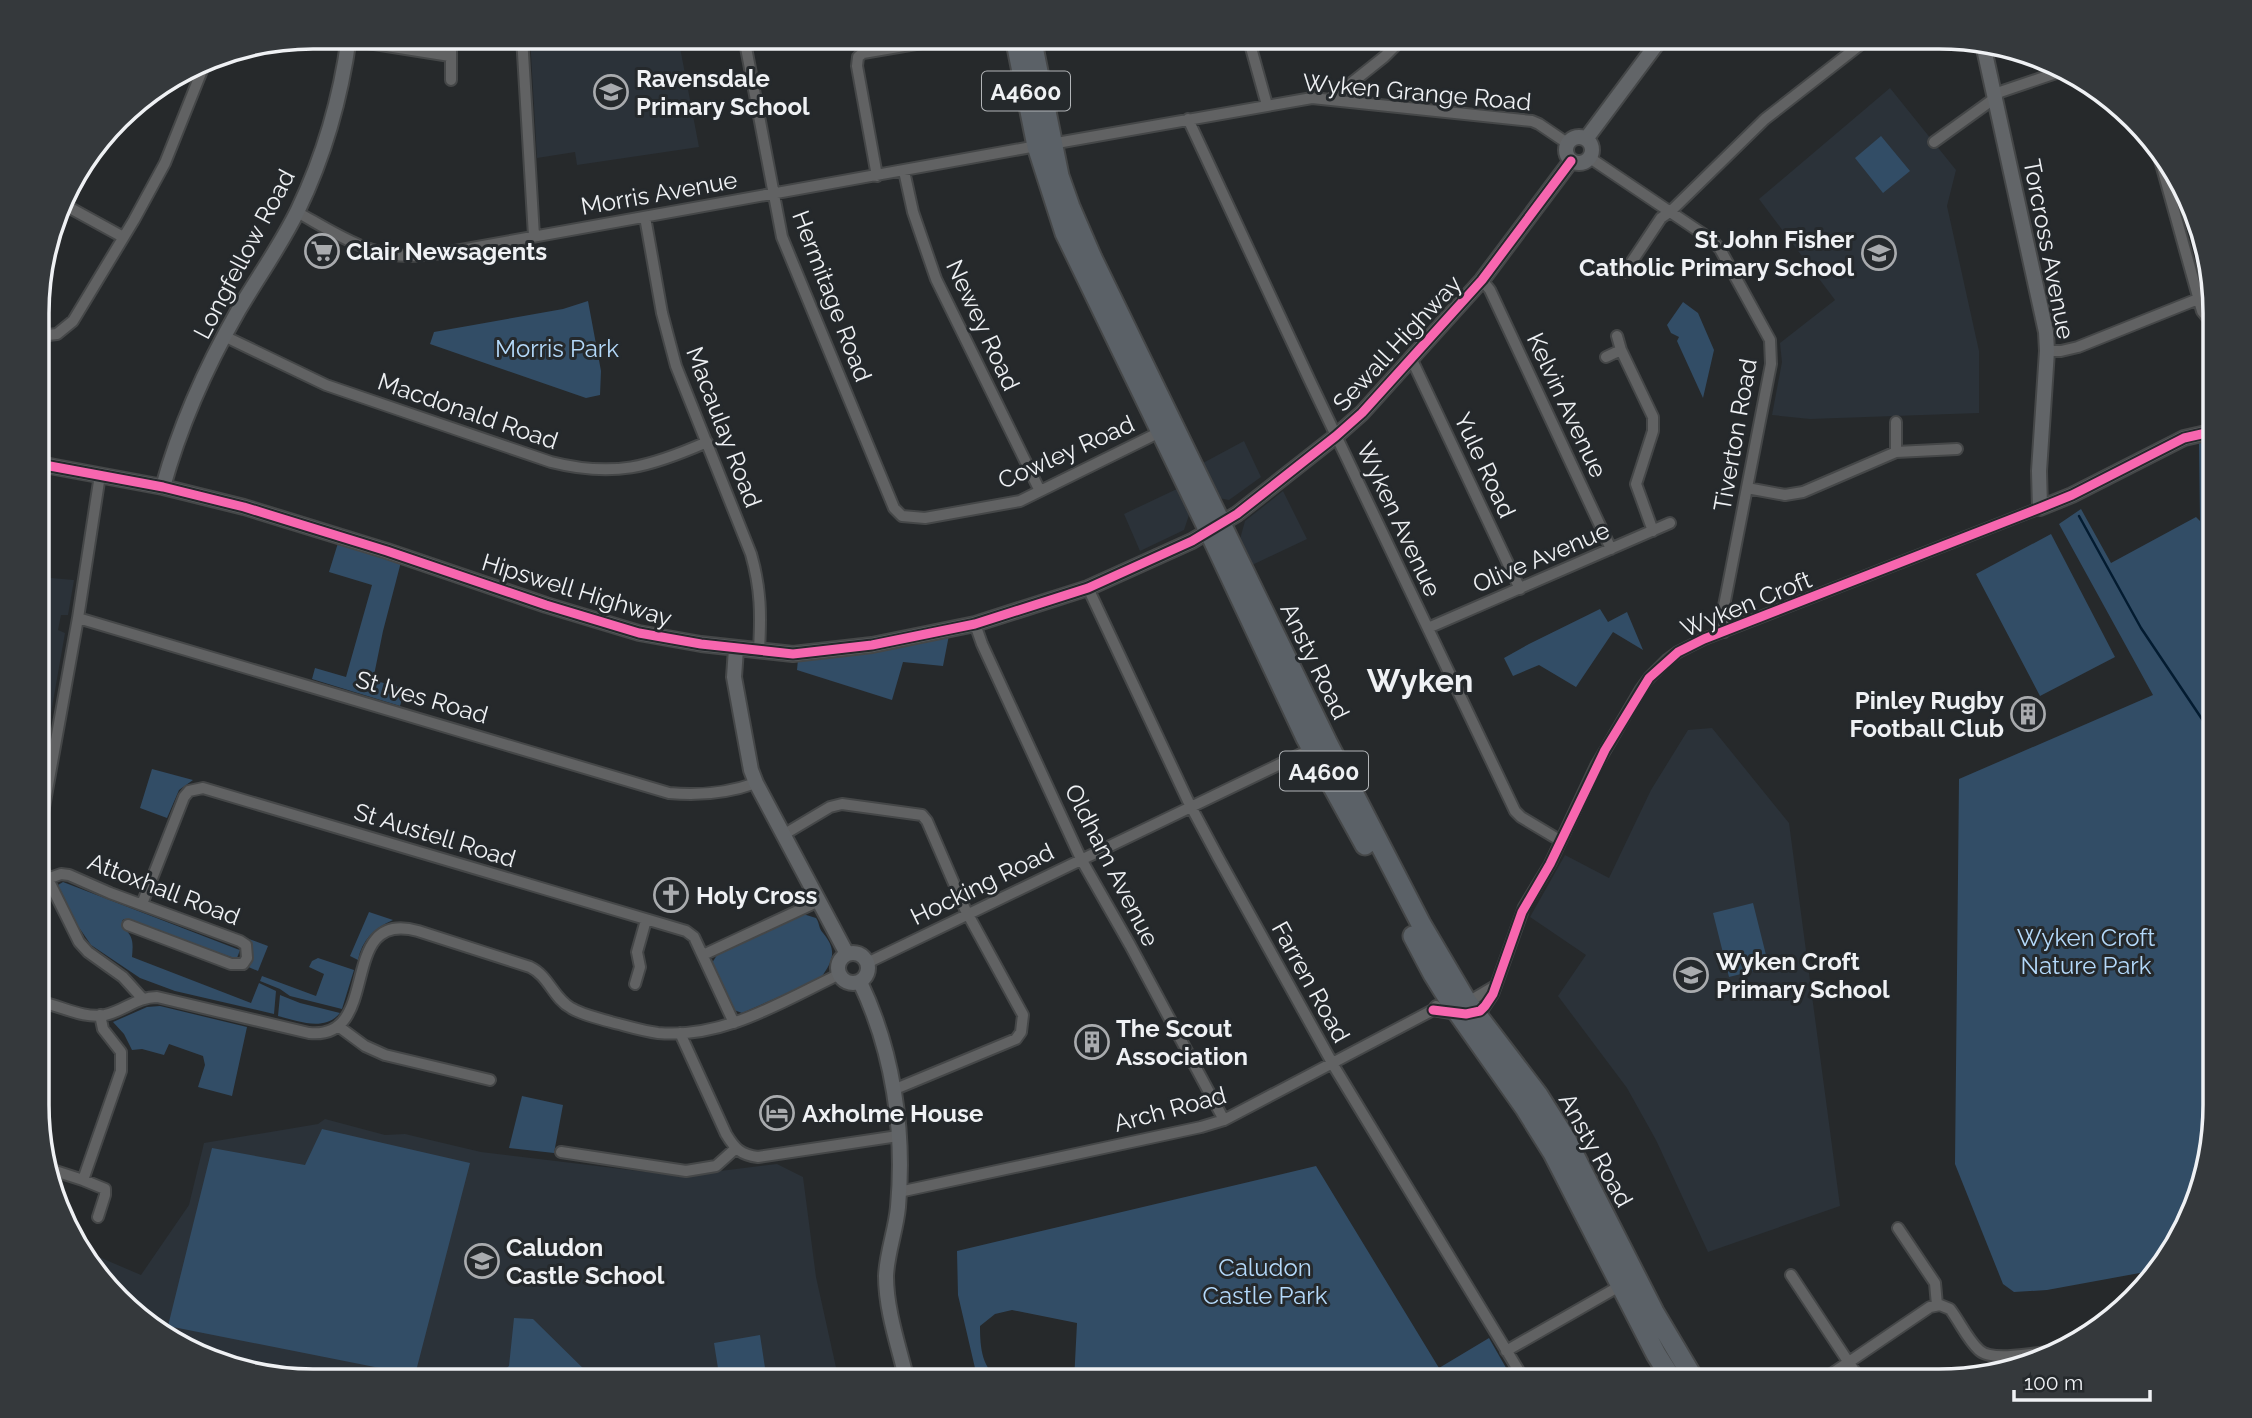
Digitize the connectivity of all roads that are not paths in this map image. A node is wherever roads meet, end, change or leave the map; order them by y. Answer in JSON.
{"nodes":[{"id":1,"x":347,"y":49,"type":"edge"},
{"id":2,"x":411,"y":49,"type":"edge"},
{"id":3,"x":450,"y":49,"type":"edge"},
{"id":4,"x":523,"y":49,"type":"edge"},
{"id":5,"x":746,"y":49,"type":"edge"},
{"id":6,"x":886,"y":49,"type":"edge"},
{"id":7,"x":1018,"y":49,"type":"edge"},
{"id":8,"x":1032,"y":49,"type":"edge"},
{"id":9,"x":1251,"y":49,"type":"edge"},
{"id":10,"x":1392,"y":49,"type":"edge"},
{"id":11,"x":1653,"y":49,"type":"edge"},
{"id":12,"x":1855,"y":49,"type":"edge"},
{"id":13,"x":1985,"y":53,"type":"edge"},
{"id":14,"x":450,"y":56,"type":"junction"},
{"id":15,"x":201,"y":74,"type":"edge"},
{"id":16,"x":2052,"y":74,"type":"edge"},
{"id":17,"x":451,"y":80,"type":"dead end"},
{"id":18,"x":1995,"y":98,"type":"junction"},
{"id":19,"x":1330,"y":100,"type":"junction"},
{"id":20,"x":1267,"y":106,"type":"junction"},
{"id":21,"x":1188,"y":119,"type":"junction"},
{"id":22,"x":1586,"y":139,"type":"junction"},
{"id":23,"x":1934,"y":142,"type":"dead end"},
{"id":24,"x":1567,"y":143,"type":"junction"},
{"id":25,"x":1044,"y":145,"type":"junction"},
{"id":26,"x":1590,"y":158,"type":"junction"},
{"id":27,"x":1571,"y":161,"type":"junction"},
{"id":28,"x":904,"y":171,"type":"junction"},
{"id":29,"x":2164,"y":174,"type":"edge"},
{"id":30,"x":877,"y":176,"type":"junction"},
{"id":31,"x":773,"y":193,"type":"junction"},
{"id":32,"x":70,"y":209,"type":"edge"},
{"id":33,"x":1671,"y":211,"type":"junction"},
{"id":34,"x":297,"y":212,"type":"junction"},
{"id":35,"x":645,"y":217,"type":"junction"},
{"id":36,"x":534,"y":236,"type":"junction"},
{"id":37,"x":124,"y":237,"type":"junction"},
{"id":38,"x":1625,"y":272,"type":"dead end"},
{"id":39,"x":1482,"y":280,"type":"junction"},
{"id":40,"x":2198,"y":299,"type":"junction"},
{"id":41,"x":2203,"y":312,"type":"edge"},
{"id":42,"x":49,"y":335,"type":"edge"},
{"id":43,"x":224,"y":336,"type":"junction"},
{"id":44,"x":1617,"y":336,"type":"dead end"},
{"id":45,"x":1621,"y":350,"type":"junction"},
{"id":46,"x":2047,"y":351,"type":"junction"},
{"id":47,"x":1606,"y":357,"type":"dead end"},
{"id":48,"x":1412,"y":360,"type":"junction"},
{"id":49,"x":1896,"y":422,"type":"dead end"},
{"id":50,"x":1160,"y":432,"type":"junction"},
{"id":51,"x":2203,"y":434,"type":"edge"},
{"id":52,"x":1336,"y":436,"type":"junction"},
{"id":53,"x":707,"y":442,"type":"junction"},
{"id":54,"x":1957,"y":449,"type":"dead end"},
{"id":55,"x":1896,"y":452,"type":"junction"},
{"id":56,"x":49,"y":466,"type":"edge"},
{"id":57,"x":100,"y":475,"type":"junction"},
{"id":58,"x":163,"y":487,"type":"junction"},
{"id":59,"x":1747,"y":488,"type":"junction"},
{"id":60,"x":1040,"y":491,"type":"junction"},
{"id":61,"x":2040,"y":508,"type":"junction"},
{"id":62,"x":905,"y":516,"type":"joint"},
{"id":63,"x":1670,"y":523,"type":"dead end"},
{"id":64,"x":1216,"y":528,"type":"junction"},
{"id":65,"x":1653,"y":531,"type":"junction"},
{"id":66,"x":1611,"y":549,"type":"junction"},
{"id":67,"x":1088,"y":588,"type":"junction"},
{"id":68,"x":1520,"y":589,"type":"junction"},
{"id":69,"x":78,"y":618,"type":"junction"},
{"id":70,"x":975,"y":624,"type":"junction"},
{"id":71,"x":1427,"y":628,"type":"junction"},
{"id":72,"x":1724,"y":632,"type":"junction"},
{"id":73,"x":736,"y":649,"type":"junction"},
{"id":74,"x":759,"y":650,"type":"junction"},
{"id":75,"x":1315,"y":748,"type":"junction"},
{"id":76,"x":49,"y":779,"type":"edge"},
{"id":77,"x":756,"y":783,"type":"junction"},
{"id":78,"x":1191,"y":807,"type":"junction"},
{"id":79,"x":783,"y":835,"type":"junction"},
{"id":80,"x":1561,"y":841,"type":"junction"},
{"id":81,"x":1081,"y":859,"type":"junction"},
{"id":82,"x":49,"y":878,"type":"edge"},
{"id":83,"x":49,"y":883,"type":"edge"},
{"id":84,"x":818,"y":901,"type":"junction"},
{"id":85,"x":142,"y":904,"type":"junction"},
{"id":86,"x":967,"y":914,"type":"junction"},
{"id":87,"x":646,"y":920,"type":"junction"},
{"id":88,"x":128,"y":925,"type":"dead end"},
{"id":89,"x":847,"y":954,"type":"junction"},
{"id":90,"x":703,"y":955,"type":"junction"},
{"id":91,"x":867,"y":962,"type":"junction"},
{"id":92,"x":840,"y":974,"type":"junction"},
{"id":93,"x":860,"y":982,"type":"junction"},
{"id":94,"x":635,"y":984,"type":"dead end"},
{"id":95,"x":142,"y":999,"type":"junction"},
{"id":96,"x":49,"y":1005,"type":"edge"},
{"id":97,"x":1457,"y":1008,"type":"junction"},
{"id":98,"x":100,"y":1016,"type":"junction"},
{"id":99,"x":734,"y":1023,"type":"junction"},
{"id":100,"x":338,"y":1026,"type":"junction"},
{"id":101,"x":680,"y":1033,"type":"junction"},
{"id":102,"x":1332,"y":1063,"type":"junction"},
{"id":103,"x":490,"y":1080,"type":"dead end"},
{"id":104,"x":893,"y":1090,"type":"junction"},
{"id":105,"x":1224,"y":1120,"type":"junction"},
{"id":106,"x":898,"y":1136,"type":"junction"},
{"id":107,"x":734,"y":1149,"type":"junction"},
{"id":108,"x":561,"y":1152,"type":"dead end"},
{"id":109,"x":58,"y":1172,"type":"edge"},
{"id":110,"x":83,"y":1180,"type":"junction"},
{"id":111,"x":899,"y":1192,"type":"junction"},
{"id":112,"x":98,"y":1217,"type":"dead end"},
{"id":113,"x":1898,"y":1228,"type":"dead end"},
{"id":114,"x":1791,"y":1275,"type":"dead end"},
{"id":115,"x":1628,"y":1281,"type":"junction"},
{"id":116,"x":1937,"y":1305,"type":"junction"},
{"id":117,"x":1506,"y":1351,"type":"junction"},
{"id":118,"x":2018,"y":1357,"type":"edge"},
{"id":119,"x":1849,"y":1362,"type":"junction"},
{"id":120,"x":903,"y":1369,"type":"edge"},
{"id":121,"x":1517,"y":1369,"type":"edge"},
{"id":122,"x":1665,"y":1369,"type":"edge"},
{"id":123,"x":1688,"y":1369,"type":"edge"},
{"id":124,"x":1839,"y":1369,"type":"edge"},
{"id":125,"x":1853,"y":1369,"type":"edge"}],
"edges":[{"from":1,"to":34,"type":"street","name":"Longfellow Road"},
{"from":2,"to":14,"type":"street"},
{"from":3,"to":14,"type":"street"},
{"from":4,"to":36,"type":"street"},
{"from":5,"to":31,"type":"street","name":"Hermitage Road"},
{"from":6,"to":30,"type":"street"},
{"from":7,"to":25,"type":"highway","name":"Ansty Road","number":"A4600"},
{"from":8,"to":25,"type":"highway","name":"Ansty Road","number":"A4600"},
{"from":9,"to":20,"type":"street"},
{"from":10,"to":19,"type":"street"},
{"from":11,"to":22,"type":"street"},
{"from":12,"to":33,"type":"street"},
{"from":13,"to":18,"type":"street","name":"Torcross Avenue"},
{"from":14,"to":17,"type":"street"},
{"from":15,"to":37,"type":"street"},
{"from":16,"to":18,"type":"street"},
{"from":18,"to":23,"type":"street"},
{"from":18,"to":46,"type":"street","name":"Torcross Avenue"},
{"from":19,"to":20,"type":"street","name":"Wyken Grange Road"},
{"from":19,"to":24,"type":"street","name":"Wyken Grange Road"},
{"from":20,"to":21,"type":"street","name":"Wyken Grange Road"},
{"from":21,"to":25,"type":"street","name":"Wyken Grange Road"},
{"from":21,"to":52,"type":"street","name":"Wyken Avenue"},
{"from":22,"to":24,"type":"street"},
{"from":22,"to":26,"type":"street"},
{"from":24,"to":27,"type":"street"},
{"from":25,"to":28,"type":"street","name":"Morris Avenue"},
{"from":25,"to":50,"type":"highway","name":"Ansty Road","number":"A4600"},
{"from":25,"to":64,"type":"highway","name":"Ansty Road","number":"A4600"},
{"from":26,"to":27,"type":"street"},
{"from":26,"to":33,"type":"street","name":"Tiverton Road"},
{"from":27,"to":39,"type":"street","name":"Sewall Highway"},
{"from":28,"to":30,"type":"street","name":"Morris Avenue"},
{"from":28,"to":60,"type":"street","name":"Newey Road"},
{"from":29,"to":40,"type":"street"},
{"from":30,"to":31,"type":"street","name":"Morris Avenue"},
{"from":31,"to":35,"type":"street","name":"Morris Avenue"},
{"from":31,"to":62,"type":"street","name":"Hermitage Road"},
{"from":32,"to":37,"type":"street"},
{"from":33,"to":38,"type":"street"},
{"from":33,"to":59,"type":"street","name":"Tiverton Road"},
{"from":34,"to":36,"type":"street","name":"Morris Avenue"},
{"from":34,"to":43,"type":"street","name":"Longfellow Road"},
{"from":35,"to":36,"type":"street","name":"Morris Avenue"},
{"from":35,"to":53,"type":"street","name":"Macaulay Road"},
{"from":37,"to":42,"type":"street"},
{"from":39,"to":48,"type":"street","name":"Sewall Highway"},
{"from":39,"to":66,"type":"street","name":"Kelvin Avenue"},
{"from":40,"to":41,"type":"street"},
{"from":40,"to":46,"type":"street"},
{"from":43,"to":53,"type":"street","name":"Macdonald Road"},
{"from":43,"to":58,"type":"street","name":"Longfellow Road"},
{"from":44,"to":45,"type":"street"},
{"from":45,"to":47,"type":"street"},
{"from":45,"to":65,"type":"street"},
{"from":46,"to":61,"type":"street","name":"Torcross Avenue"},
{"from":48,"to":52,"type":"street","name":"Sewall Highway"},
{"from":48,"to":68,"type":"street","name":"Yule Road"},
{"from":49,"to":55,"type":"street"},
{"from":50,"to":60,"type":"street","name":"Cowley Road"},
{"from":50,"to":64,"type":"highway","name":"Ansty Road","number":"A4600"},
{"from":51,"to":61,"type":"street","name":"Wyken Croft"},
{"from":52,"to":64,"type":"street","name":"Sewall Highway"},
{"from":52,"to":71,"type":"street","name":"Wyken Avenue"},
{"from":53,"to":74,"type":"street","name":"Macaulay Road"},
{"from":54,"to":55,"type":"street"},
{"from":55,"to":59,"type":"street"},
{"from":56,"to":57,"type":"street","name":"Hipswell Highway"},
{"from":57,"to":58,"type":"street","name":"Hipswell Highway"},
{"from":57,"to":69,"type":"street"},
{"from":58,"to":73,"type":"street","name":"Hipswell Highway"},
{"from":59,"to":72,"type":"street","name":"Tiverton Road"},
{"from":60,"to":62,"type":"street","name":"Cowley Road"},
{"from":61,"to":72,"type":"street","name":"Wyken Croft"},
{"from":63,"to":65,"type":"street","name":"Olive Avenue"},
{"from":64,"to":67,"type":"street","name":"Hipswell Highway"},
{"from":64,"to":75,"type":"highway","name":"Ansty Road","number":"A4600"},
{"from":65,"to":66,"type":"street","name":"Olive Avenue"},
{"from":66,"to":68,"type":"street","name":"Olive Avenue"},
{"from":67,"to":70,"type":"street","name":"Hipswell Highway"},
{"from":67,"to":78,"type":"street","name":"Farren Road"},
{"from":68,"to":71,"type":"street","name":"Olive Avenue"},
{"from":69,"to":76,"type":"street"},
{"from":69,"to":77,"type":"street","name":"St Ives Road"},
{"from":70,"to":74,"type":"street","name":"Hipswell Highway"},
{"from":70,"to":81,"type":"street","name":"Oldham Avenue"},
{"from":71,"to":80,"type":"street","name":"Wyken Avenue"},
{"from":72,"to":80,"type":"street","name":"Wyken Croft"},
{"from":73,"to":74,"type":"street","name":"Hipswell Highway"},
{"from":73,"to":77,"type":"street"},
{"from":75,"to":78,"type":"street","name":"Hocking Road"},
{"from":75,"to":97,"type":"highway","name":"Ansty Road","number":"A4600"},
{"from":77,"to":79,"type":"street"},
{"from":78,"to":81,"type":"street","name":"Hocking Road"},
{"from":78,"to":102,"type":"street","name":"Farren Road"},
{"from":79,"to":84,"type":"street"},
{"from":79,"to":86,"type":"street"},
{"from":80,"to":97,"type":"street","name":"Wyken Croft"},
{"from":81,"to":86,"type":"street","name":"Hocking Road"},
{"from":81,"to":105,"type":"street","name":"Oldham Avenue"},
{"from":82,"to":85,"type":"street","name":"Attoxhall Road"},
{"from":83,"to":95,"type":"street","name":"Attoxhall Road"},
{"from":84,"to":89,"type":"street"},
{"from":84,"to":90,"type":"street"},
{"from":85,"to":87,"type":"street","name":"St Austell Road"},
{"from":85,"to":88,"type":"street","name":"Attoxhall Road"},
{"from":86,"to":91,"type":"street","name":"Hocking Road"},
{"from":86,"to":104,"type":"street"},
{"from":87,"to":90,"type":"street","name":"St Austell Road"},
{"from":87,"to":94,"type":"street"},
{"from":89,"to":91,"type":"street"},
{"from":89,"to":92,"type":"street"},
{"from":90,"to":99,"type":"street","name":"St Austell Road"},
{"from":91,"to":93,"type":"street"},
{"from":92,"to":93,"type":"street"},
{"from":92,"to":99,"type":"street"},
{"from":93,"to":104,"type":"street"},
{"from":95,"to":98,"type":"street"},
{"from":95,"to":100,"type":"street"},
{"from":96,"to":98,"type":"street"},
{"from":97,"to":102,"type":"street","name":"Arch Road"},
{"from":97,"to":115,"type":"highway","name":"Ansty Road","number":"A4600"},
{"from":98,"to":110,"type":"street"},
{"from":99,"to":101,"type":"street"},
{"from":100,"to":101,"type":"street"},
{"from":100,"to":103,"type":"street"},
{"from":101,"to":107,"type":"street"},
{"from":102,"to":105,"type":"street","name":"Arch Road"},
{"from":102,"to":117,"type":"street","name":"Farren Road"},
{"from":104,"to":106,"type":"street"},
{"from":105,"to":111,"type":"street","name":"Arch Road"},
{"from":106,"to":107,"type":"street"},
{"from":106,"to":111,"type":"street"},
{"from":107,"to":108,"type":"street"},
{"from":109,"to":110,"type":"street"},
{"from":110,"to":112,"type":"street"},
{"from":111,"to":120,"type":"street"},
{"from":113,"to":116,"type":"street"},
{"from":114,"to":119,"type":"street"},
{"from":115,"to":117,"type":"street"},
{"from":115,"to":122,"type":"highway","name":"Ansty Road","number":"A4600"},
{"from":115,"to":123,"type":"highway","name":"Ansty Road","number":"A4600"},
{"from":116,"to":118,"type":"street"},
{"from":116,"to":119,"type":"street"},
{"from":117,"to":121,"type":"street","name":"Farren Road"},
{"from":119,"to":124,"type":"street"},
{"from":119,"to":125,"type":"street"}]}
